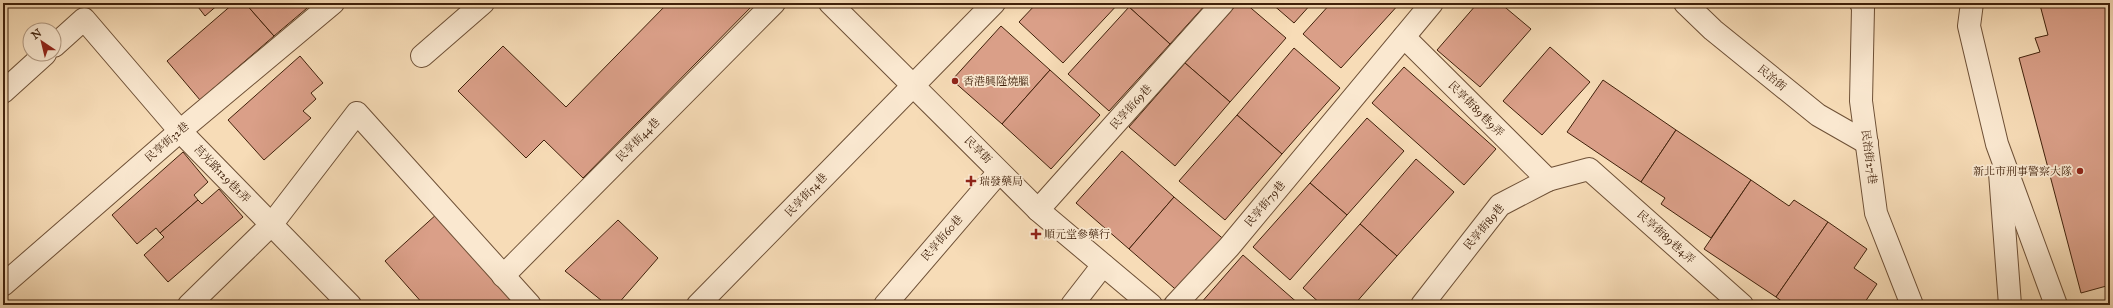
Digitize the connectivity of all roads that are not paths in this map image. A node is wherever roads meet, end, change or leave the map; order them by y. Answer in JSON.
{"nodes":[{"id":1,"x":333,"y":3,"type":"edge"},
{"id":2,"x":483,"y":3,"type":"edge"},
{"id":3,"x":774,"y":3,"type":"edge"},
{"id":4,"x":830,"y":3,"type":"edge"},
{"id":5,"x":994,"y":3,"type":"edge"},
{"id":6,"x":1223,"y":3,"type":"edge"},
{"id":7,"x":1432,"y":3,"type":"edge"},
{"id":8,"x":1685,"y":3,"type":"edge"},
{"id":9,"x":1861,"y":3,"type":"edge"},
{"id":10,"x":1972,"y":3,"type":"edge"},
{"id":11,"x":1404,"y":37,"type":"junction"},
{"id":12,"x":62,"y":39,"type":"edge"},
{"id":13,"x":422,"y":56,"type":"dead end"},
{"id":14,"x":36,"y":62,"type":"edge"},
{"id":15,"x":913,"y":85,"type":"junction"},
{"id":16,"x":3,"y":92,"type":"edge"},
{"id":17,"x":180,"y":131,"type":"junction"},
{"id":18,"x":1867,"y":143,"type":"junction"},
{"id":19,"x":1997,"y":144,"type":"junction"},
{"id":20,"x":1589,"y":170,"type":"joint"},
{"id":21,"x":999,"y":172,"type":"junction"},
{"id":22,"x":1548,"y":180,"type":"junction"},
{"id":23,"x":1038,"y":210,"type":"junction"},
{"id":24,"x":271,"y":224,"type":"junction"},
{"id":25,"x":1103,"y":265,"type":"junction"},
{"id":26,"x":503,"y":276,"type":"junction"},
{"id":27,"x":3,"y":285,"type":"edge"},
{"id":28,"x":189,"y":305,"type":"edge"},
{"id":29,"x":350,"y":305,"type":"edge"},
{"id":30,"x":530,"y":305,"type":"edge"},
{"id":31,"x":698,"y":305,"type":"edge"},
{"id":32,"x":885,"y":305,"type":"edge"},
{"id":33,"x":1072,"y":305,"type":"edge"},
{"id":34,"x":1151,"y":305,"type":"edge"},
{"id":35,"x":1175,"y":305,"type":"edge"},
{"id":36,"x":1423,"y":305,"type":"edge"},
{"id":37,"x":1742,"y":305,"type":"edge"},
{"id":38,"x":1912,"y":305,"type":"edge"},
{"id":39,"x":2010,"y":305,"type":"edge"},
{"id":40,"x":2056,"y":305,"type":"edge"}],
"edges":[{"from":1,"to":17,"type":"street","name":"民享街32巷"},
{"from":2,"to":13,"type":"street"},
{"from":3,"to":26,"type":"street","name":"民享街44巷"},
{"from":4,"to":15,"type":"street","name":"民享街"},
{"from":5,"to":15,"type":"street","name":"民享街54巷"},
{"from":6,"to":23,"type":"street","name":"民享街69巷"},
{"from":7,"to":11,"type":"street","name":"民享街79巷"},
{"from":8,"to":18,"type":"street","name":"民治街"},
{"from":9,"to":18,"type":"street","name":"民治街27巷"},
{"from":10,"to":19,"type":"street"},
{"from":11,"to":22,"type":"street","name":"民享街89巷9弄"},
{"from":11,"to":35,"type":"street","name":"民享街79巷"},
{"from":12,"to":17,"type":"street","name":"莒光路129巷1弄"},
{"from":14,"to":16,"type":"street"},
{"from":15,"to":21,"type":"street","name":"民享街"},
{"from":15,"to":31,"type":"street","name":"民享街54巷"},
{"from":17,"to":24,"type":"street","name":"莒光路129巷1弄"},
{"from":17,"to":27,"type":"street","name":"民享街32巷"},
{"from":18,"to":38,"type":"street","name":"民治街27巷"},
{"from":19,"to":39,"type":"street"},
{"from":19,"to":40,"type":"street"},
{"from":20,"to":22,"type":"street","name":"民享街89巷"},
{"from":20,"to":37,"type":"street","name":"民享街89巷4弄"},
{"from":21,"to":23,"type":"street","name":"民享街"},
{"from":21,"to":32,"type":"street","name":"民享街60巷"},
{"from":22,"to":36,"type":"street","name":"民享街89巷"},
{"from":23,"to":25,"type":"street","name":"民享街"},
{"from":24,"to":26,"type":"street"},
{"from":24,"to":28,"type":"street"},
{"from":24,"to":29,"type":"street","name":"莒光路129巷1弄"},
{"from":25,"to":33,"type":"street"},
{"from":25,"to":34,"type":"street","name":"民享街"},
{"from":26,"to":30,"type":"street"}]}
